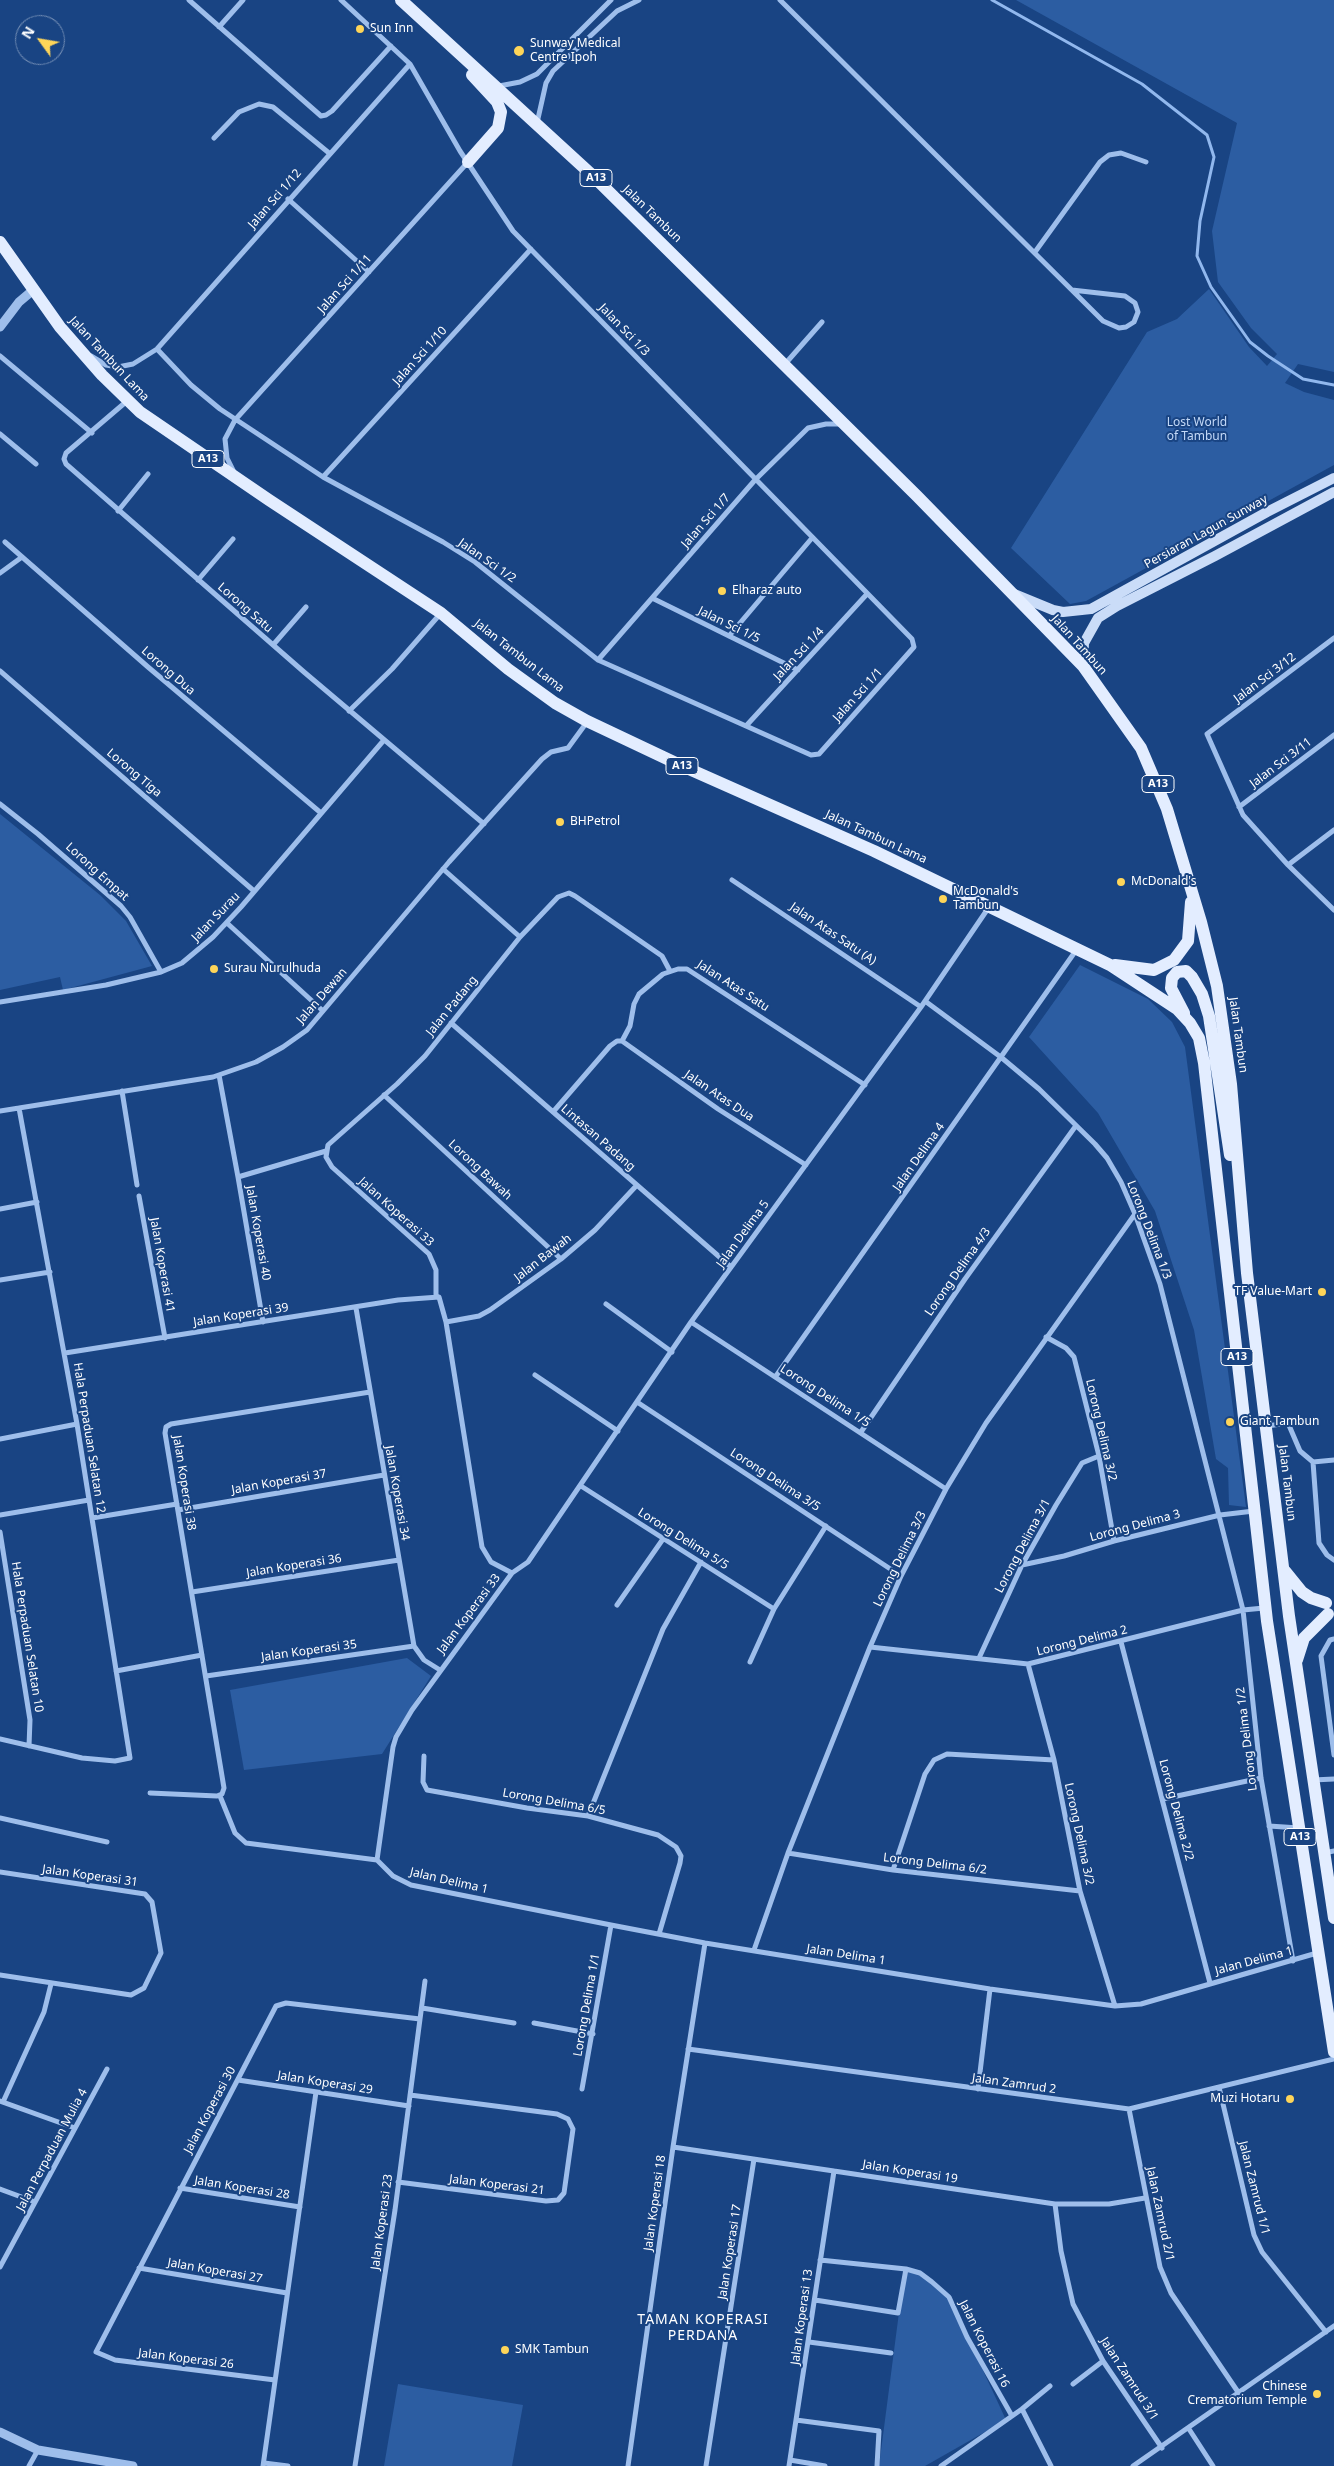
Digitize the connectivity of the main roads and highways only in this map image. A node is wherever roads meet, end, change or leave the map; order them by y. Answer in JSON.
{"nodes":[{"id":1,"x":401,"y":0,"type":"edge"},
{"id":2,"x":436,"y":34,"type":"junction"},
{"id":3,"x":468,"y":162,"type":"road end"},
{"id":4,"x":0,"y":242,"type":"edge"},
{"id":5,"x":1334,"y":478,"type":"edge"},
{"id":6,"x":1334,"y":492,"type":"edge"},
{"id":7,"x":1011,"y":592,"type":"junction"},
{"id":8,"x":1083,"y":666,"type":"junction"},
{"id":9,"x":1191,"y":893,"type":"junction"},
{"id":10,"x":1110,"y":965,"type":"junction"},
{"id":11,"x":1185,"y":1016,"type":"junction"},
{"id":12,"x":1241,"y":1190,"type":"junction"},
{"id":13,"x":1284,"y":1569,"type":"junction"},
{"id":14,"x":1330,"y":1608,"type":"edge"},
{"id":15,"x":1296,"y":1666,"type":"junction"},
{"id":16,"x":1329,"y":1852,"type":"edge"},
{"id":17,"x":1334,"y":1918,"type":"edge"},
{"id":18,"x":1334,"y":2052,"type":"edge"}],
"edges":[{"from":1,"to":2,"type":"main road","name":"Jalan Tambun","number":"A13"},
{"from":2,"to":3,"type":"main road"},
{"from":2,"to":7,"type":"main road","name":"Jalan Tambun","number":"A13"},
{"from":4,"to":10,"type":"main road","name":"Jalan Tambun Lama","number":"A13"},
{"from":5,"to":7,"type":"main road","name":"Persiaran Lagun Sunway"},
{"from":6,"to":8,"type":"main road","name":"Persiaran Lagun Sunway"},
{"from":7,"to":8,"type":"main road","name":"Jalan Tambun","number":"A13"},
{"from":8,"to":9,"type":"main road","name":"Jalan Tambun","number":"A13"},
{"from":9,"to":10,"type":"main road"},
{"from":9,"to":12,"type":"main road","name":"Jalan Tambun","number":"A13"},
{"from":10,"to":11,"type":"main road"},
{"from":11,"to":12,"type":"main road"},
{"from":11,"to":18,"type":"main road","number":"A13"},
{"from":12,"to":13,"type":"main road","name":"Jalan Tambun","number":"A13"},
{"from":13,"to":14,"type":"main road"},
{"from":13,"to":15,"type":"main road","name":"Jalan Tambun","number":"A13"},
{"from":14,"to":15,"type":"main road"},
{"from":15,"to":16,"type":"main road","number":"A13"},
{"from":16,"to":17,"type":"main road","number":"A13"}]}
